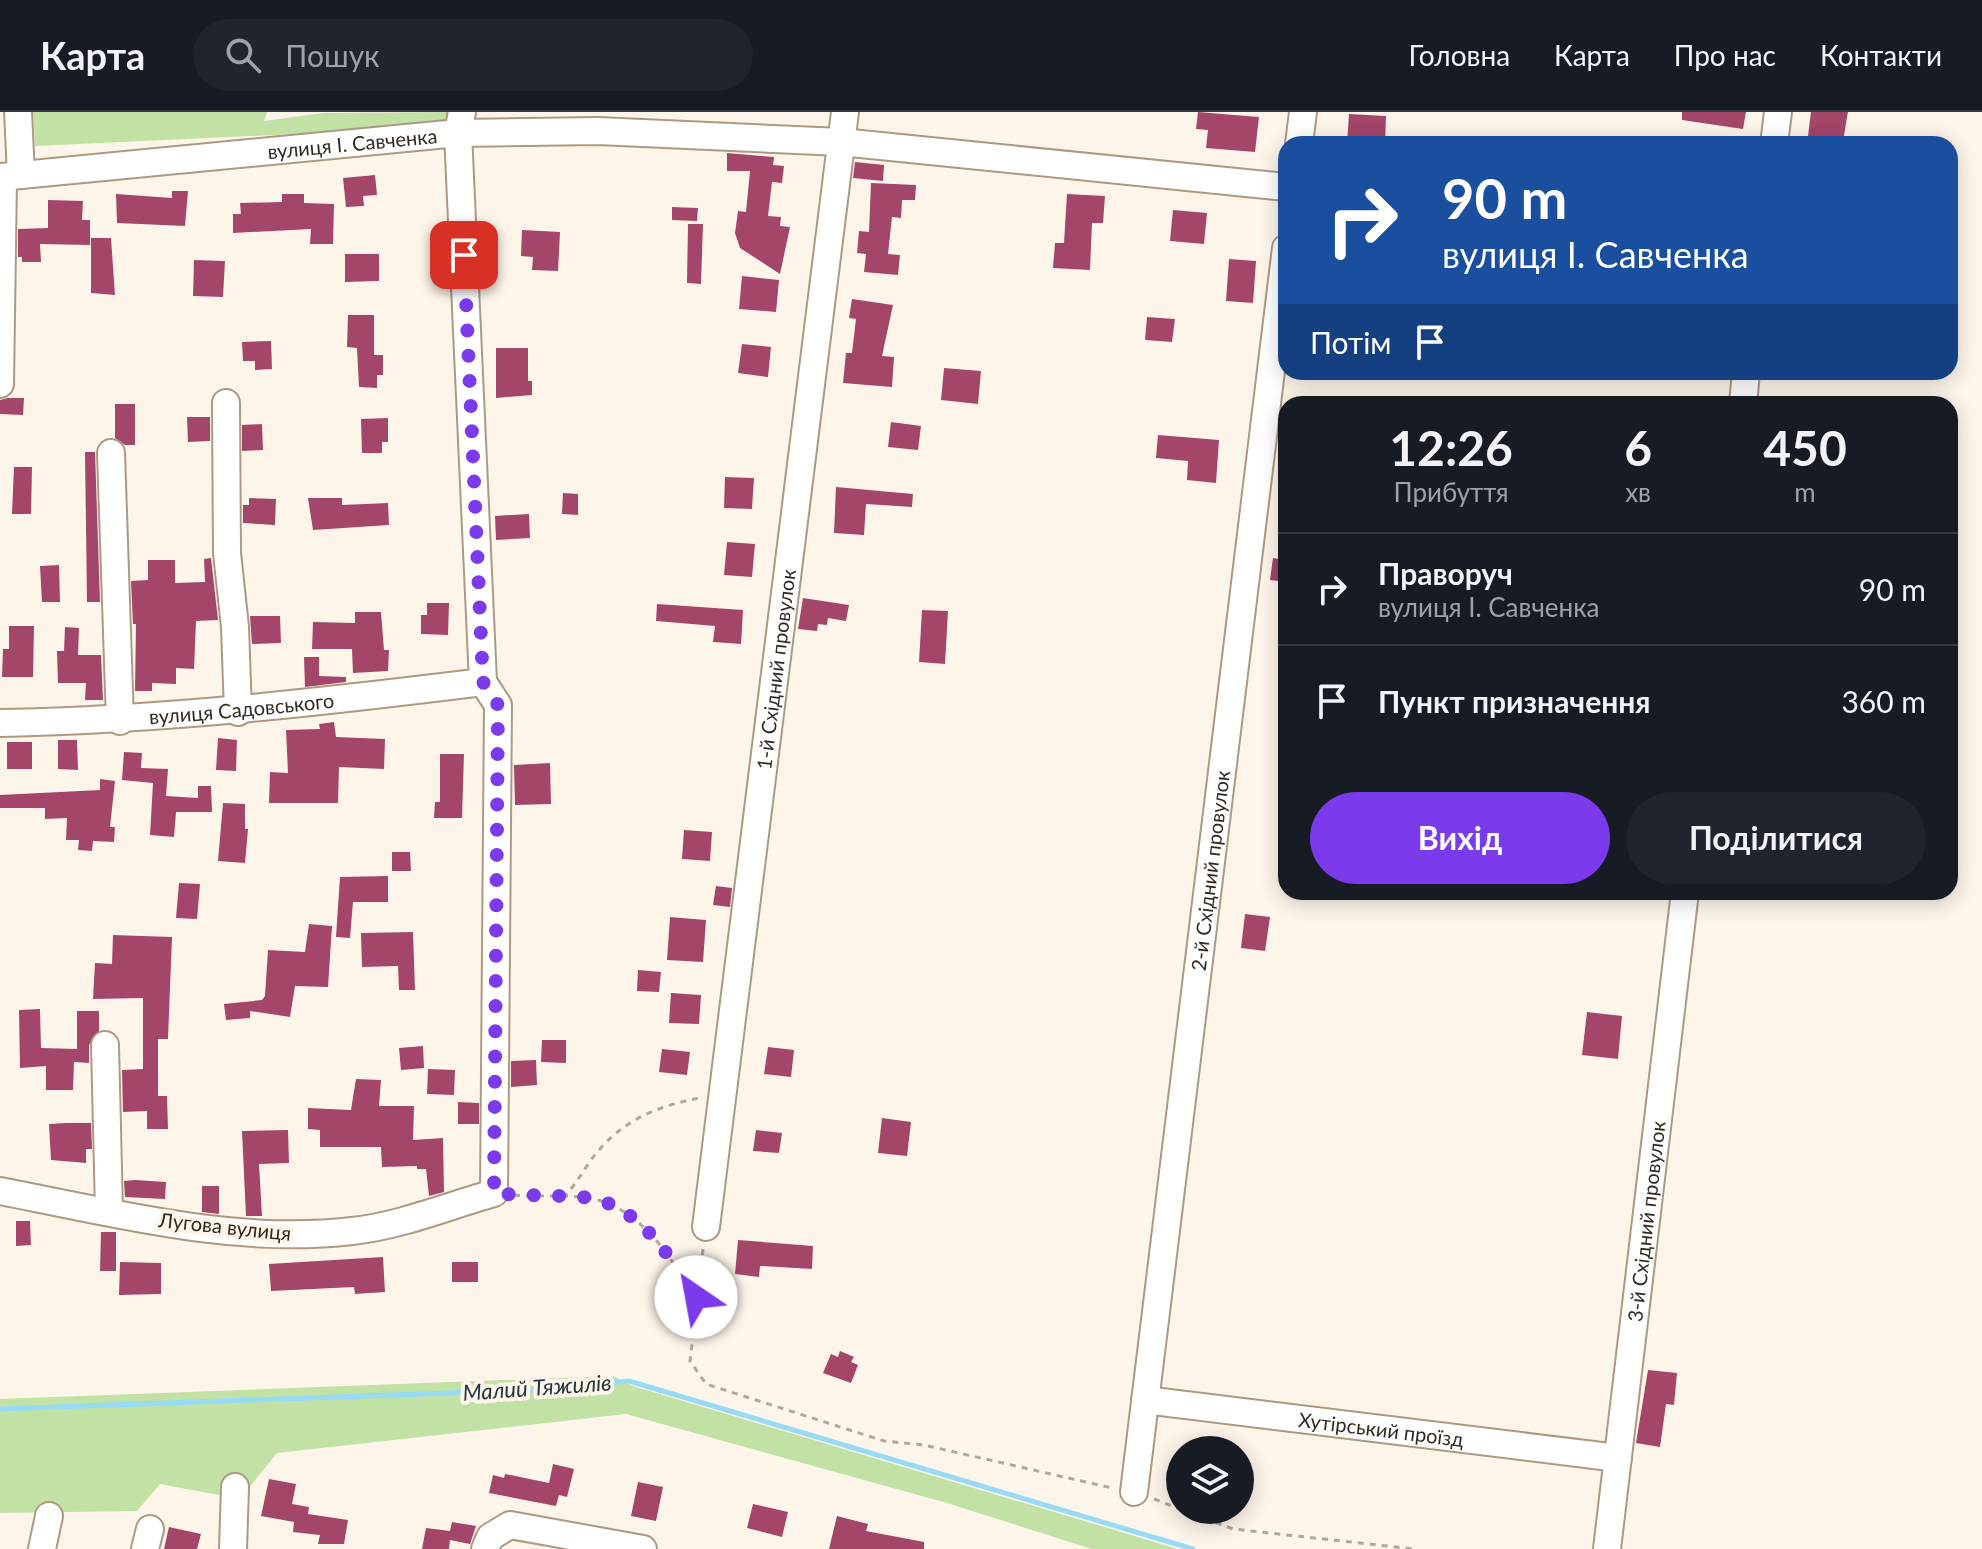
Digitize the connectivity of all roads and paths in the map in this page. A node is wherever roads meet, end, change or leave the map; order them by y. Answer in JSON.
{"nodes":[{"id":1,"x":18,"y":112,"type":"edge"},
{"id":2,"x":845,"y":112,"type":"edge"},
{"id":3,"x":1303,"y":112,"type":"edge"},
{"id":4,"x":1778,"y":112,"type":"edge"},
{"id":5,"x":460,"y":123,"type":"edge"},
{"id":6,"x":1300,"y":136,"type":"edge"},
{"id":7,"x":1775,"y":136,"type":"edge"},
{"id":8,"x":841,"y":142,"type":"junction"},
{"id":9,"x":8,"y":176,"type":"edge"},
{"id":10,"x":1278,"y":186,"type":"edge"},
{"id":11,"x":1278,"y":313,"type":"edge"},
{"id":12,"x":0,"y":384,"type":"edge"},
{"id":13,"x":226,"y":403,"type":"dead end"},
{"id":14,"x":111,"y":453,"type":"dead end"},
{"id":15,"x":483,"y":682,"type":"junction"},
{"id":16,"x":238,"y":712,"type":"junction"},
{"id":17,"x":120,"y":721,"type":"junction"},
{"id":18,"x":0,"y":723,"type":"edge"},
{"id":19,"x":1684,"y":900,"type":"edge"},
{"id":20,"x":105,"y":1045,"type":"dead end"},
{"id":21,"x":723,"y":1090,"type":"junction"},
{"id":22,"x":0,"y":1191,"type":"edge"},
{"id":23,"x":494,"y":1193,"type":"junction"},
{"id":24,"x":563,"y":1198,"type":"junction"},
{"id":25,"x":109,"y":1211,"type":"junction"},
{"id":26,"x":706,"y":1227,"type":"joint"},
{"id":27,"x":696,"y":1297,"type":"junction"},
{"id":28,"x":1145,"y":1400,"type":"junction"},
{"id":29,"x":1618,"y":1458,"type":"junction"},
{"id":30,"x":235,"y":1487,"type":"dead end"},
{"id":31,"x":1134,"y":1492,"type":"junction"},
{"id":32,"x":1166,"y":1504,"type":"edge"},
{"id":33,"x":49,"y":1516,"type":"dead end"},
{"id":34,"x":1219,"y":1524,"type":"edge"},
{"id":35,"x":42,"y":1549,"type":"edge"},
{"id":36,"x":233,"y":1549,"type":"edge"},
{"id":37,"x":485,"y":1549,"type":"edge"},
{"id":38,"x":643,"y":1549,"type":"edge"},
{"id":39,"x":1414,"y":1549,"type":"edge"},
{"id":40,"x":1607,"y":1549,"type":"edge"}],
"edges":[{"from":1,"to":9,"type":"street"},
{"from":2,"to":8,"type":"street","name":"1-й Східний провулок"},
{"from":3,"to":6,"type":"street"},
{"from":4,"to":7,"type":"street"},
{"from":5,"to":8,"type":"street"},
{"from":5,"to":9,"type":"street","name":"вулиця І. Савченка"},
{"from":5,"to":15,"type":"street","name":"вулиця І. Савченка"},
{"from":8,"to":10,"type":"street"},
{"from":8,"to":21,"type":"street","name":"1-й Східний провулок"},
{"from":9,"to":12,"type":"street"},
{"from":11,"to":28,"type":"street","name":"2-й Східний провулок"},
{"from":13,"to":16,"type":"street"},
{"from":14,"to":17,"type":"street"},
{"from":15,"to":16,"type":"street","name":"вулиця Садовського"},
{"from":15,"to":23,"type":"street","name":"вулиця І. Савченка"},
{"from":16,"to":17,"type":"street","name":"вулиця Садовського"},
{"from":17,"to":18,"type":"street","name":"вулиця Садовського"},
{"from":19,"to":29,"type":"street","name":"3-й Східний провулок"},
{"from":20,"to":25,"type":"street"},
{"from":21,"to":24,"type":"path"},
{"from":21,"to":26,"type":"street","name":"1-й Східний провулок"},
{"from":22,"to":25,"type":"street","name":"Лугова вулиця"},
{"from":23,"to":24,"type":"path"},
{"from":23,"to":25,"type":"street","name":"Лугова вулиця"},
{"from":24,"to":27,"type":"path"},
{"from":26,"to":27,"type":"path"},
{"from":27,"to":31,"type":"path"},
{"from":28,"to":29,"type":"street","name":"Хутірський проїзд"},
{"from":28,"to":31,"type":"street","name":"2-й Східний провулок"},
{"from":29,"to":40,"type":"street","name":"3-й Східний провулок"},
{"from":30,"to":36,"type":"street"},
{"from":31,"to":32,"type":"path"},
{"from":33,"to":35,"type":"street"},
{"from":34,"to":39,"type":"path"},
{"from":37,"to":38,"type":"street"}]}
